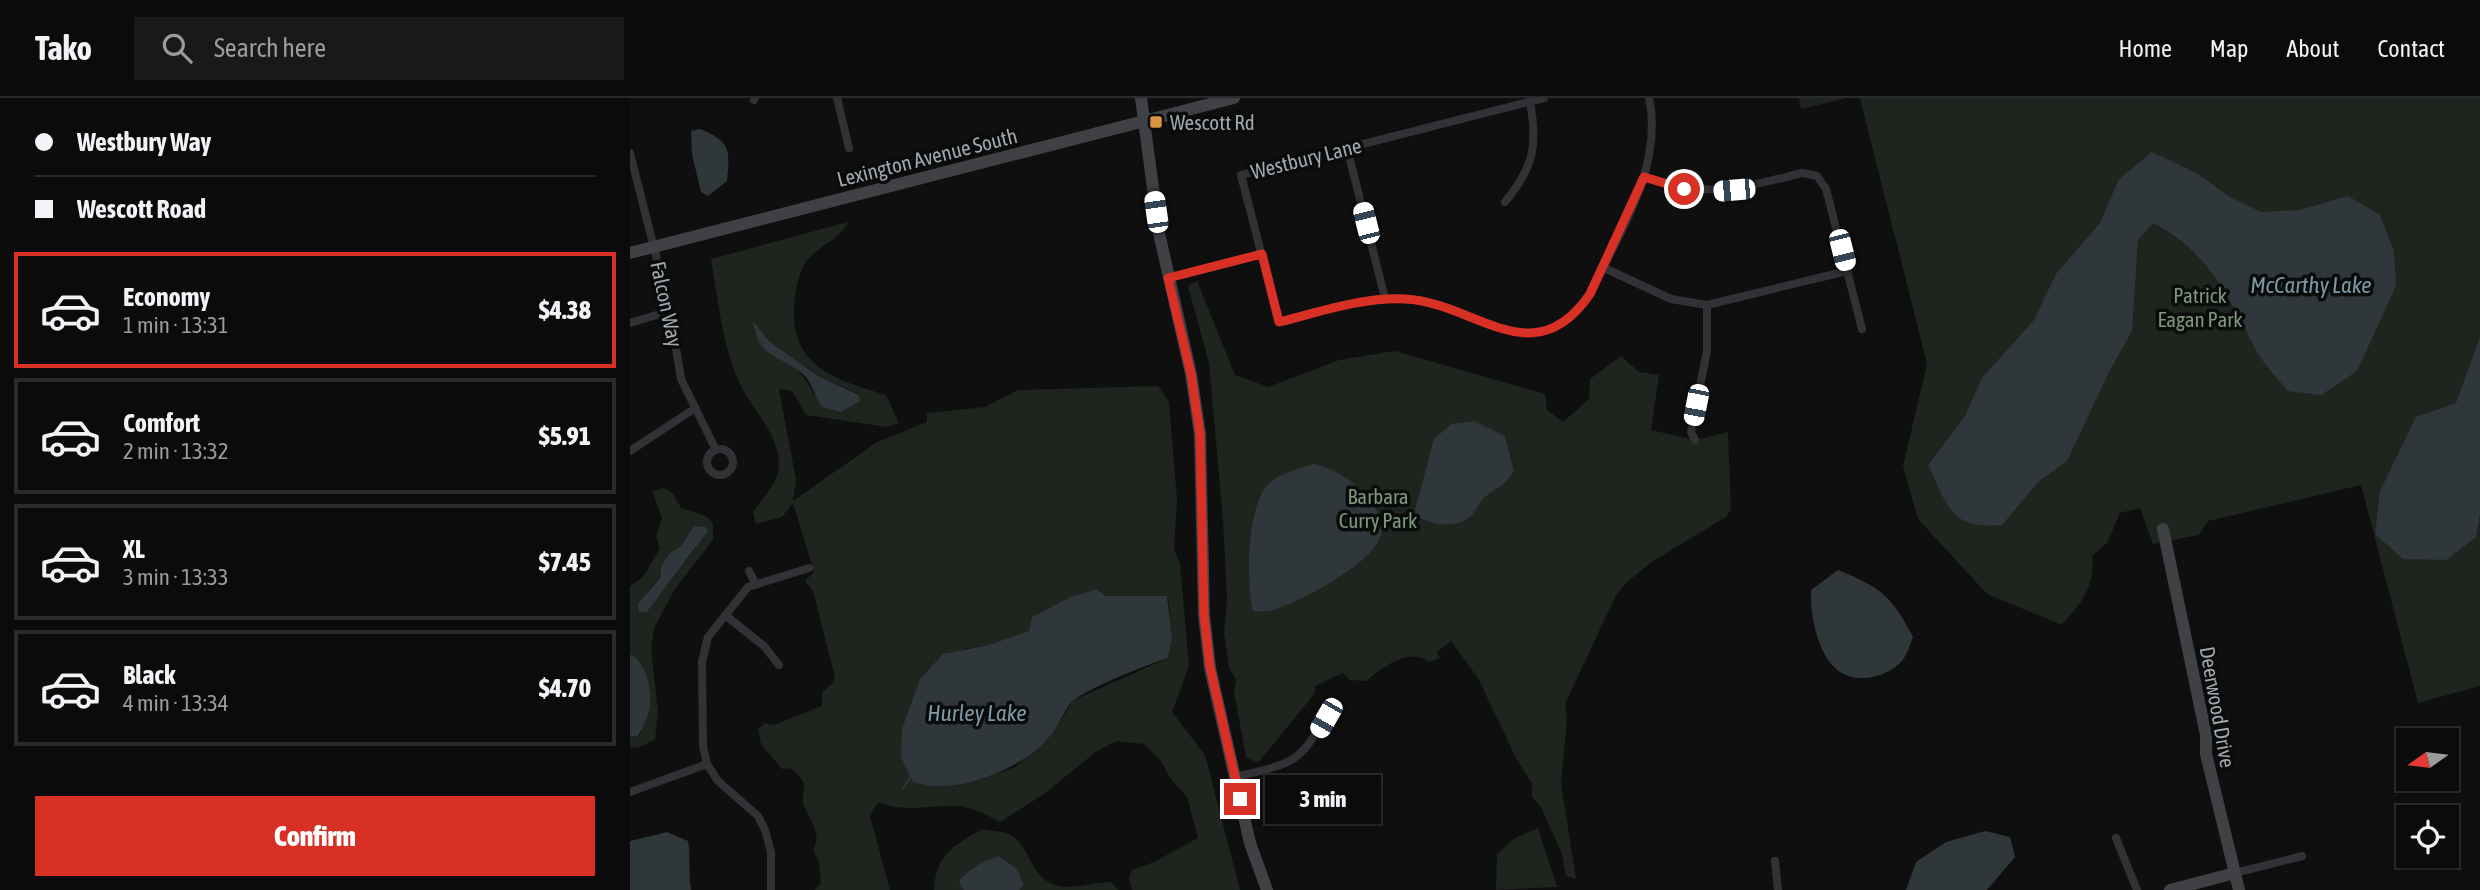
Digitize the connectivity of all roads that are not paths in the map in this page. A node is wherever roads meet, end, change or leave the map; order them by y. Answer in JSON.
{"nodes":[{"id":1,"x":836,"y":98,"type":"edge"},
{"id":2,"x":1141,"y":98,"type":"edge"},
{"id":3,"x":1234,"y":98,"type":"edge"},
{"id":4,"x":1544,"y":98,"type":"edge"},
{"id":5,"x":1648,"y":98,"type":"edge"},
{"id":6,"x":1530,"y":102,"type":"junction"},
{"id":7,"x":1144,"y":121,"type":"junction"},
{"id":8,"x":849,"y":148,"type":"dead end"},
{"id":9,"x":1347,"y":148,"type":"junction"},
{"id":10,"x":630,"y":153,"type":"edge"},
{"id":11,"x":1644,"y":177,"type":"junction"},
{"id":12,"x":1506,"y":202,"type":"dead end"},
{"id":13,"x":654,"y":247,"type":"junction"},
{"id":14,"x":630,"y":253,"type":"edge"},
{"id":15,"x":1262,"y":254,"type":"junction"},
{"id":16,"x":1602,"y":267,"type":"junction"},
{"id":17,"x":1847,"y":271,"type":"junction"},
{"id":18,"x":1168,"y":278,"type":"junction"},
{"id":19,"x":1385,"y":298,"type":"junction"},
{"id":20,"x":1707,"y":305,"type":"junction"},
{"id":21,"x":670,"y":311,"type":"junction"},
{"id":22,"x":630,"y":323,"type":"edge"},
{"id":23,"x":1862,"y":329,"type":"dead end"},
{"id":24,"x":694,"y":409,"type":"junction"},
{"id":25,"x":1695,"y":440,"type":"dead end"},
{"id":26,"x":716,"y":450,"type":"dead end"},
{"id":27,"x":630,"y":451,"type":"edge"},
{"id":28,"x":2164,"y":529,"type":"dead end"},
{"id":29,"x":809,"y":568,"type":"dead end"},
{"id":30,"x":749,"y":571,"type":"dead end"},
{"id":31,"x":755,"y":583,"type":"junction"},
{"id":32,"x":725,"y":615,"type":"junction"},
{"id":33,"x":779,"y":665,"type":"dead end"},
{"id":34,"x":1334,"y":705,"type":"dead end"},
{"id":35,"x":707,"y":764,"type":"junction"},
{"id":36,"x":1235,"y":777,"type":"junction"},
{"id":37,"x":630,"y":792,"type":"edge"},
{"id":38,"x":2116,"y":838,"type":"dead end"},
{"id":39,"x":2302,"y":856,"type":"dead end"},
{"id":40,"x":1775,"y":861,"type":"dead end"},
{"id":41,"x":2235,"y":873,"type":"junction"},
{"id":42,"x":771,"y":890,"type":"edge"},
{"id":43,"x":1266,"y":890,"type":"edge"},
{"id":44,"x":1779,"y":890,"type":"edge"},
{"id":45,"x":2137,"y":890,"type":"edge"},
{"id":46,"x":2170,"y":890,"type":"edge"},
{"id":47,"x":2239,"y":890,"type":"edge"}],
"edges":[{"from":1,"to":8,"type":"street"},
{"from":2,"to":7,"type":"street"},
{"from":3,"to":7,"type":"street","name":"Lexington Avenue South"},
{"from":4,"to":6,"type":"street","name":"Westbury Lane"},
{"from":5,"to":11,"type":"street"},
{"from":6,"to":9,"type":"street","name":"Westbury Lane"},
{"from":6,"to":12,"type":"street"},
{"from":7,"to":13,"type":"street","name":"Lexington Avenue South"},
{"from":7,"to":18,"type":"street"},
{"from":9,"to":15,"type":"street","name":"Westbury Lane"},
{"from":9,"to":19,"type":"street"},
{"from":10,"to":13,"type":"street","name":"Falcon Way"},
{"from":11,"to":16,"type":"street"},
{"from":11,"to":17,"type":"street"},
{"from":13,"to":14,"type":"street","name":"Lexington Avenue South"},
{"from":13,"to":21,"type":"street","name":"Falcon Way"},
{"from":15,"to":18,"type":"street"},
{"from":15,"to":19,"type":"street"},
{"from":16,"to":19,"type":"street"},
{"from":16,"to":20,"type":"street"},
{"from":17,"to":20,"type":"street"},
{"from":17,"to":23,"type":"street"},
{"from":18,"to":36,"type":"street"},
{"from":20,"to":25,"type":"street"},
{"from":21,"to":22,"type":"street"},
{"from":21,"to":24,"type":"street","name":"Falcon Way"},
{"from":24,"to":26,"type":"street","name":"Falcon Way"},
{"from":24,"to":27,"type":"street"},
{"from":28,"to":41,"type":"street","name":"Deerwood Drive"},
{"from":29,"to":31,"type":"street"},
{"from":30,"to":31,"type":"street"},
{"from":31,"to":32,"type":"street"},
{"from":32,"to":33,"type":"street"},
{"from":32,"to":35,"type":"street"},
{"from":34,"to":36,"type":"street"},
{"from":35,"to":37,"type":"street"},
{"from":35,"to":42,"type":"street"},
{"from":36,"to":43,"type":"street"},
{"from":38,"to":45,"type":"street"},
{"from":39,"to":41,"type":"street"},
{"from":40,"to":44,"type":"street"},
{"from":41,"to":46,"type":"street"},
{"from":41,"to":47,"type":"street","name":"Deerwood Drive"}]}
